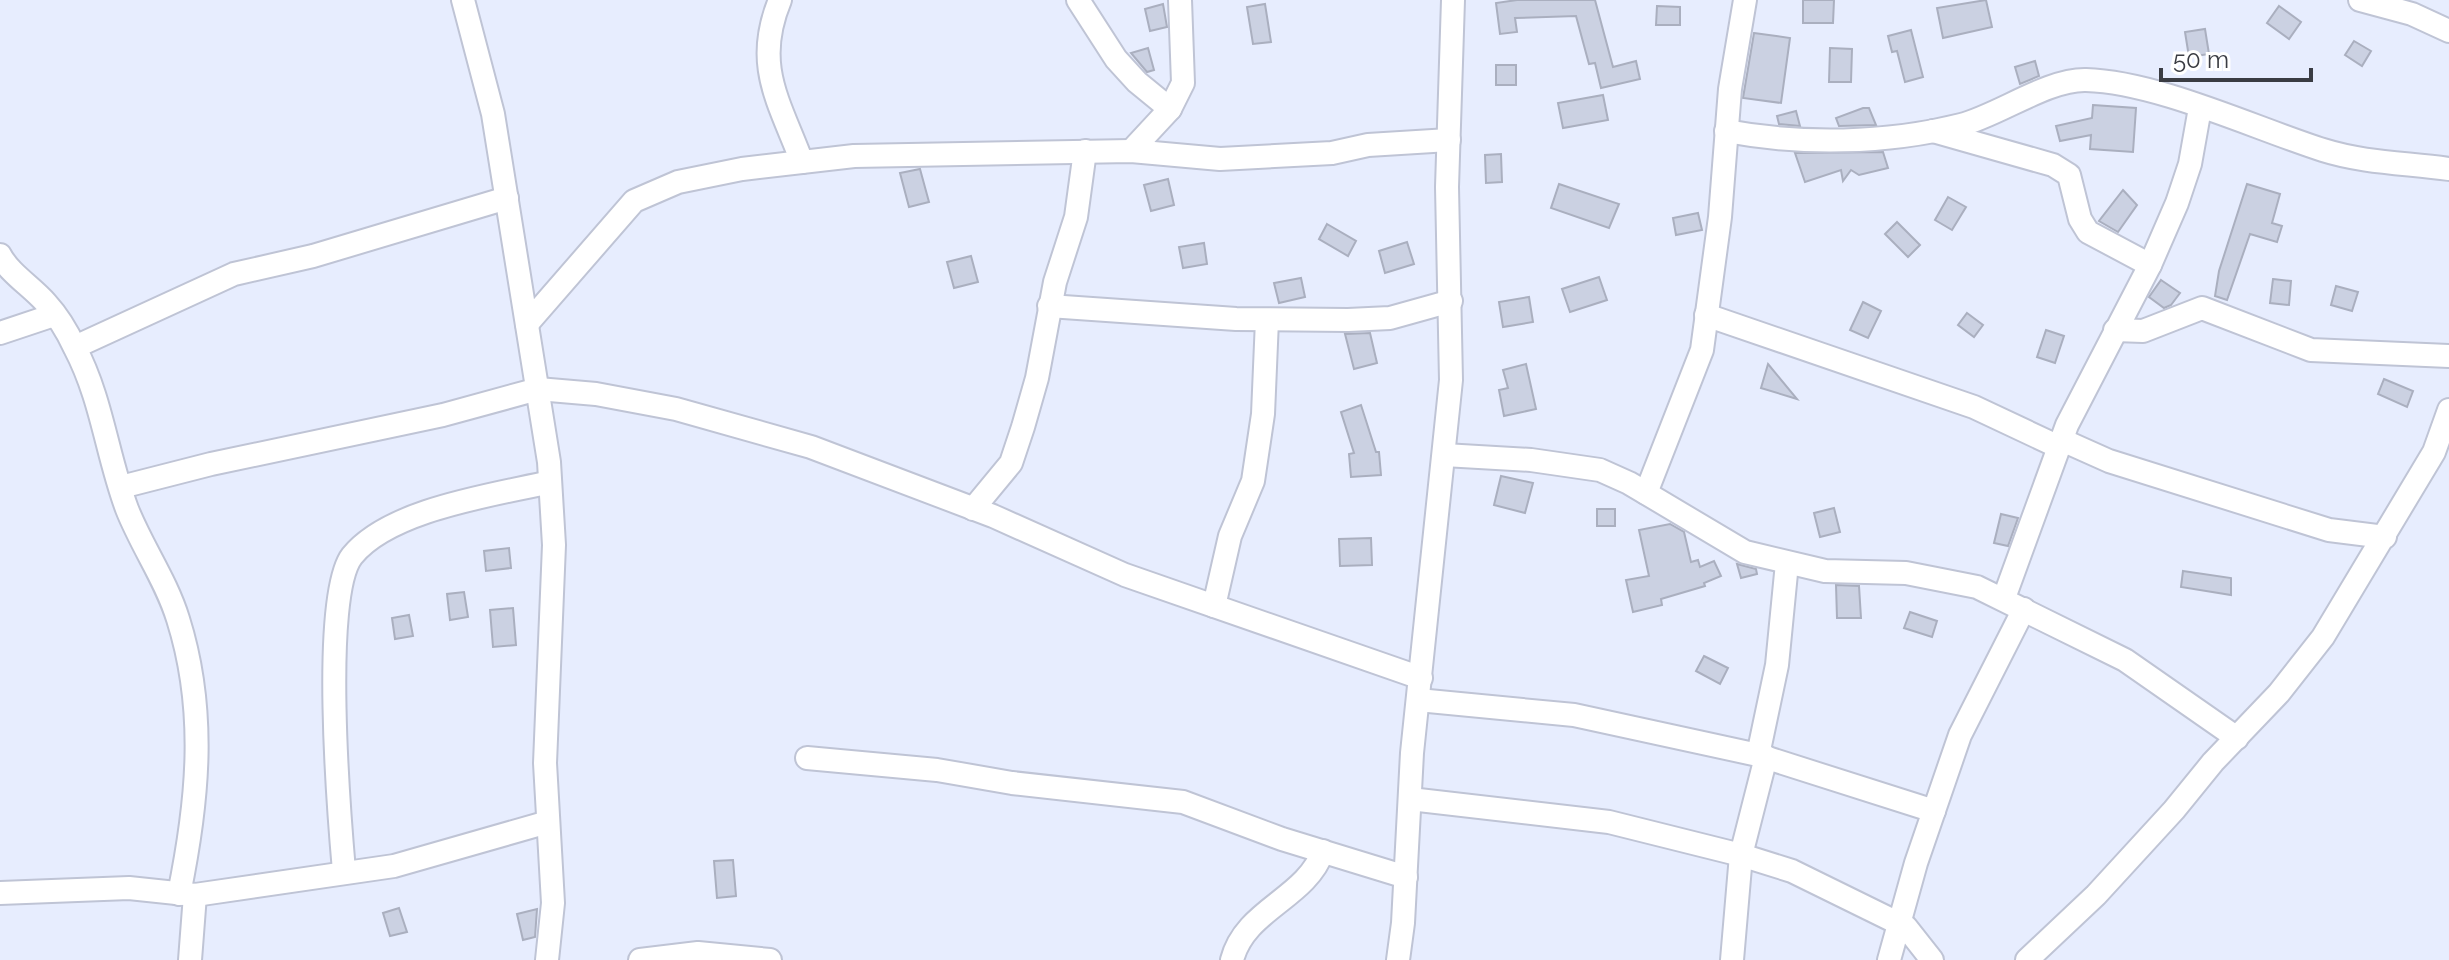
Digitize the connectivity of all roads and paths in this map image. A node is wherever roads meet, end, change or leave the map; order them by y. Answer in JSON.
{"nodes":[{"id":1,"x":463,"y":0,"type":"edge"},
{"id":2,"x":780,"y":0,"type":"edge"},
{"id":3,"x":1078,"y":0,"type":"edge"},
{"id":4,"x":1180,"y":0,"type":"edge"},
{"id":5,"x":1453,"y":0,"type":"edge"},
{"id":6,"x":1745,"y":0,"type":"edge"},
{"id":7,"x":2360,"y":0,"type":"edge"},
{"id":8,"x":2449,"y":31,"type":"edge"},
{"id":9,"x":2200,"y":108,"type":"junction"},
{"id":10,"x":1170,"y":109,"type":"junction"},
{"id":11,"x":1931,"y":130,"type":"junction"},
{"id":12,"x":1726,"y":131,"type":"junction"},
{"id":13,"x":1449,"y":140,"type":"junction"},
{"id":14,"x":1085,"y":151,"type":"junction"},
{"id":15,"x":1131,"y":151,"type":"junction"},
{"id":16,"x":802,"y":162,"type":"junction"},
{"id":17,"x":2449,"y":169,"type":"edge"},
{"id":18,"x":507,"y":198,"type":"junction"},
{"id":19,"x":0,"y":255,"type":"edge"},
{"id":20,"x":2150,"y":265,"type":"junction"},
{"id":21,"x":1451,"y":301,"type":"junction"},
{"id":22,"x":1049,"y":306,"type":"junction"},
{"id":23,"x":54,"y":315,"type":"junction"},
{"id":24,"x":1706,"y":315,"type":"junction"},
{"id":25,"x":1267,"y":320,"type":"junction"},
{"id":26,"x":527,"y":324,"type":"junction"},
{"id":27,"x":2115,"y":330,"type":"junction"},
{"id":28,"x":0,"y":333,"type":"edge"},
{"id":29,"x":75,"y":347,"type":"junction"},
{"id":30,"x":2449,"y":356,"type":"edge"},
{"id":31,"x":538,"y":389,"type":"junction"},
{"id":32,"x":2449,"y":410,"type":"edge"},
{"id":33,"x":2060,"y":443,"type":"junction"},
{"id":34,"x":1444,"y":455,"type":"junction"},
{"id":35,"x":550,"y":482,"type":"junction"},
{"id":36,"x":121,"y":487,"type":"junction"},
{"id":37,"x":1646,"y":493,"type":"junction"},
{"id":38,"x":973,"y":509,"type":"junction"},
{"id":39,"x":2385,"y":537,"type":"junction"},
{"id":40,"x":1787,"y":563,"type":"junction"},
{"id":41,"x":2014,"y":604,"type":"junction"},
{"id":42,"x":1214,"y":606,"type":"junction"},
{"id":43,"x":1420,"y":689,"type":"junction"},
{"id":44,"x":2237,"y":738,"type":"junction"},
{"id":45,"x":1762,"y":756,"type":"junction"},
{"id":46,"x":807,"y":758,"type":"dead end"},
{"id":47,"x":1410,"y":799,"type":"junction"},
{"id":48,"x":1934,"y":811,"type":"junction"},
{"id":49,"x":548,"y":822,"type":"junction"},
{"id":50,"x":1323,"y":851,"type":"junction"},
{"id":51,"x":1741,"y":855,"type":"junction"},
{"id":52,"x":344,"y":871,"type":"junction"},
{"id":53,"x":1406,"y":877,"type":"junction"},
{"id":54,"x":0,"y":893,"type":"edge"},
{"id":55,"x":187,"y":895,"type":"junction"},
{"id":56,"x":1899,"y":924,"type":"junction"},
{"id":57,"x":190,"y":960,"type":"edge"},
{"id":58,"x":547,"y":960,"type":"edge"},
{"id":59,"x":640,"y":960,"type":"edge"},
{"id":60,"x":770,"y":960,"type":"edge"},
{"id":61,"x":1232,"y":960,"type":"edge"},
{"id":62,"x":1398,"y":960,"type":"edge"},
{"id":63,"x":1732,"y":960,"type":"edge"},
{"id":64,"x":1889,"y":960,"type":"edge"},
{"id":65,"x":1932,"y":960,"type":"edge"},
{"id":66,"x":2027,"y":960,"type":"edge"}],
"edges":[{"from":1,"to":18,"type":"street"},
{"from":2,"to":16,"type":"street"},
{"from":3,"to":10,"type":"street"},
{"from":4,"to":10,"type":"street"},
{"from":5,"to":13,"type":"street"},
{"from":6,"to":12,"type":"street"},
{"from":7,"to":8,"type":"street"},
{"from":9,"to":11,"type":"street"},
{"from":9,"to":17,"type":"street"},
{"from":9,"to":20,"type":"street"},
{"from":10,"to":15,"type":"street"},
{"from":11,"to":12,"type":"street"},
{"from":11,"to":20,"type":"street"},
{"from":12,"to":24,"type":"street"},
{"from":13,"to":15,"type":"street"},
{"from":13,"to":21,"type":"street"},
{"from":14,"to":15,"type":"street"},
{"from":14,"to":16,"type":"street"},
{"from":14,"to":22,"type":"street"},
{"from":16,"to":26,"type":"street"},
{"from":18,"to":26,"type":"street"},
{"from":18,"to":29,"type":"street"},
{"from":19,"to":23,"type":"street"},
{"from":20,"to":27,"type":"street"},
{"from":21,"to":25,"type":"street"},
{"from":21,"to":34,"type":"street"},
{"from":22,"to":25,"type":"street"},
{"from":22,"to":38,"type":"street"},
{"from":23,"to":28,"type":"street"},
{"from":23,"to":29,"type":"street"},
{"from":24,"to":33,"type":"street"},
{"from":24,"to":37,"type":"street"},
{"from":25,"to":42,"type":"street"},
{"from":26,"to":31,"type":"street"},
{"from":27,"to":30,"type":"street"},
{"from":27,"to":33,"type":"street"},
{"from":29,"to":36,"type":"street"},
{"from":31,"to":35,"type":"street"},
{"from":31,"to":36,"type":"street"},
{"from":31,"to":38,"type":"street"},
{"from":32,"to":39,"type":"street"},
{"from":33,"to":39,"type":"street"},
{"from":33,"to":41,"type":"street"},
{"from":34,"to":37,"type":"street"},
{"from":34,"to":43,"type":"street"},
{"from":35,"to":49,"type":"street"},
{"from":35,"to":52,"type":"street"},
{"from":36,"to":55,"type":"street"},
{"from":37,"to":40,"type":"street"},
{"from":38,"to":42,"type":"street"},
{"from":39,"to":44,"type":"street"},
{"from":40,"to":41,"type":"street"},
{"from":40,"to":45,"type":"street"},
{"from":41,"to":44,"type":"street"},
{"from":41,"to":48,"type":"street"},
{"from":42,"to":43,"type":"street"},
{"from":43,"to":45,"type":"street"},
{"from":43,"to":47,"type":"street"},
{"from":44,"to":66,"type":"street"},
{"from":45,"to":48,"type":"street"},
{"from":45,"to":51,"type":"street"},
{"from":46,"to":50,"type":"street"},
{"from":47,"to":51,"type":"street"},
{"from":47,"to":53,"type":"street"},
{"from":48,"to":56,"type":"street"},
{"from":49,"to":52,"type":"street"},
{"from":49,"to":58,"type":"street"},
{"from":50,"to":53,"type":"street"},
{"from":50,"to":61,"type":"street"},
{"from":51,"to":56,"type":"street"},
{"from":51,"to":63,"type":"street"},
{"from":52,"to":55,"type":"street"},
{"from":53,"to":62,"type":"street"},
{"from":54,"to":55,"type":"street"},
{"from":55,"to":57,"type":"street"},
{"from":56,"to":64,"type":"street"},
{"from":56,"to":65,"type":"street"},
{"from":59,"to":60,"type":"street"}]}
